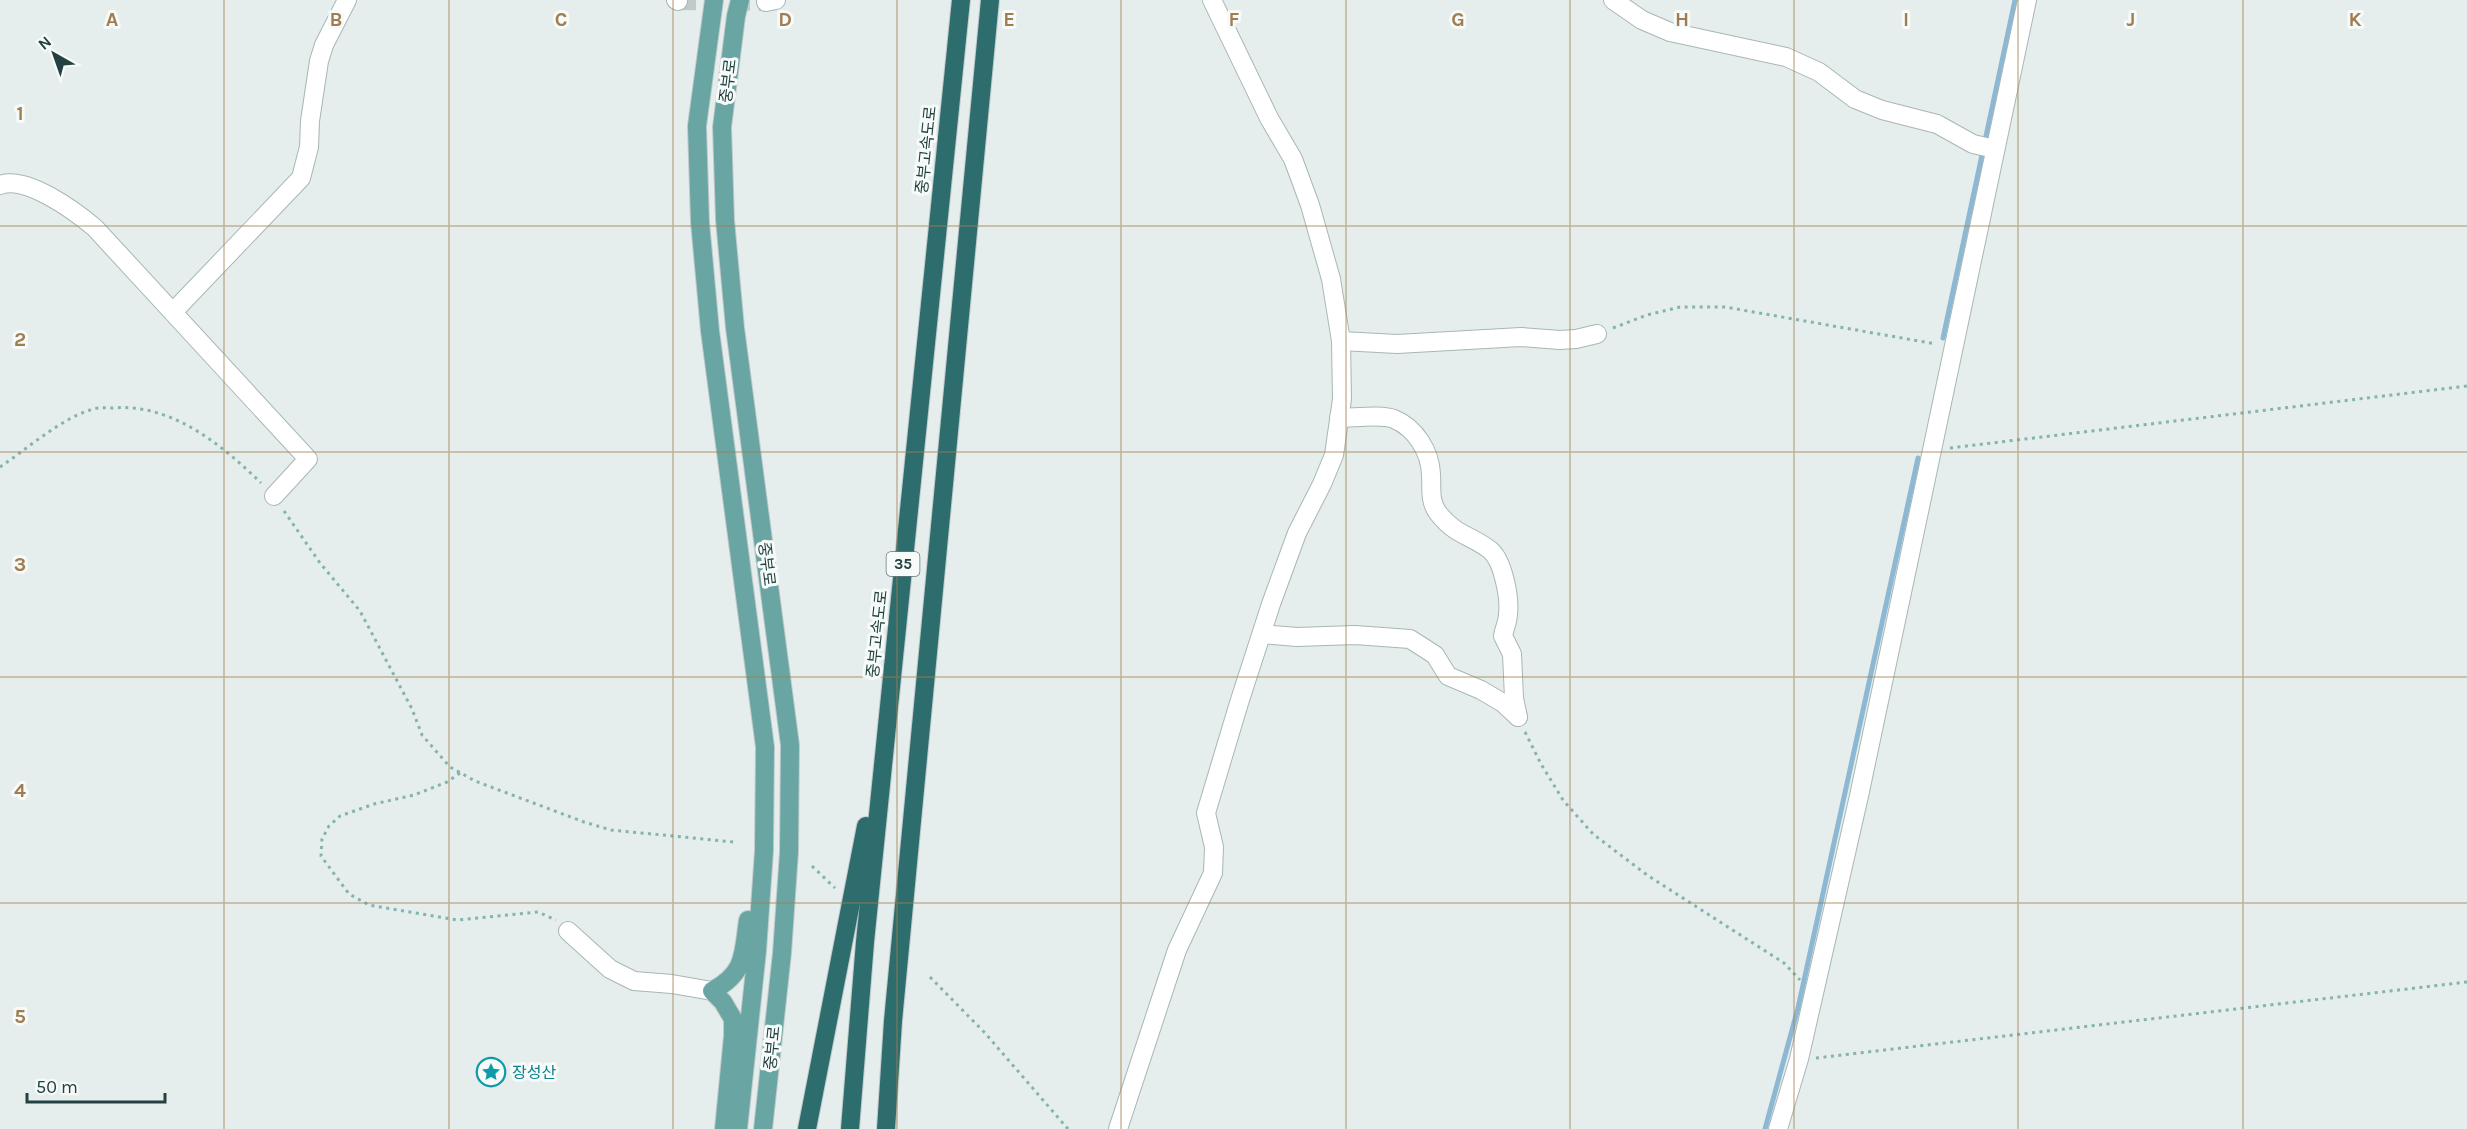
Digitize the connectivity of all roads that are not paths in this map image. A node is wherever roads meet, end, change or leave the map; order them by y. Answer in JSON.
{"nodes":[{"id":1,"x":347,"y":0,"type":"edge"},
{"id":2,"x":714,"y":0,"type":"edge"},
{"id":3,"x":740,"y":0,"type":"edge"},
{"id":4,"x":961,"y":0,"type":"edge"},
{"id":5,"x":990,"y":0,"type":"edge"},
{"id":6,"x":1212,"y":0,"type":"edge"},
{"id":7,"x":1613,"y":0,"type":"edge"},
{"id":8,"x":2027,"y":0,"type":"edge"},
{"id":9,"x":1986,"y":147,"type":"junction"},
{"id":10,"x":3,"y":179,"type":"edge"},
{"id":11,"x":173,"y":312,"type":"junction"},
{"id":12,"x":1597,"y":334,"type":"road end"},
{"id":13,"x":1341,"y":341,"type":"junction"},
{"id":14,"x":1339,"y":418,"type":"junction"},
{"id":15,"x":274,"y":496,"type":"road end"},
{"id":16,"x":1262,"y":634,"type":"junction"},
{"id":17,"x":888,"y":715,"type":"junction"},
{"id":18,"x":764,"y":851,"type":"junction"},
{"id":19,"x":568,"y":931,"type":"road end"},
{"id":20,"x":712,"y":991,"type":"junction"},
{"id":21,"x":893,"y":1021,"type":"junction"},
{"id":22,"x":724,"y":1129,"type":"edge"},
{"id":23,"x":738,"y":1129,"type":"edge"},
{"id":24,"x":763,"y":1129,"type":"edge"},
{"id":25,"x":807,"y":1129,"type":"edge"},
{"id":26,"x":850,"y":1129,"type":"edge"},
{"id":27,"x":886,"y":1129,"type":"edge"},
{"id":28,"x":899,"y":1129,"type":"edge"},
{"id":29,"x":1118,"y":1129,"type":"edge"},
{"id":30,"x":1778,"y":1129,"type":"edge"}],
"edges":[{"from":1,"to":11,"type":"street"},
{"from":2,"to":18,"type":"main road","name":"중부로"},
{"from":3,"to":24,"type":"main road","name":"중부로"},
{"from":4,"to":17,"type":"highway","name":"중부고속도로","number":"35"},
{"from":5,"to":21,"type":"highway","number":"35"},
{"from":6,"to":13,"type":"street"},
{"from":7,"to":9,"type":"street"},
{"from":8,"to":9,"type":"street"},
{"from":9,"to":30,"type":"street"},
{"from":10,"to":11,"type":"street"},
{"from":11,"to":15,"type":"street"},
{"from":12,"to":13,"type":"street"},
{"from":13,"to":14,"type":"street"},
{"from":14,"to":16,"type":"street"},
{"from":14,"to":16,"type":"street"},
{"from":16,"to":29,"type":"street"},
{"from":17,"to":25,"type":"highway"},
{"from":17,"to":26,"type":"highway","name":"중부고속도로","number":"35"},
{"from":18,"to":20,"type":"main road"},
{"from":18,"to":23,"type":"main road","name":"중부로"},
{"from":19,"to":20,"type":"street"},
{"from":20,"to":22,"type":"main road"},
{"from":21,"to":27,"type":"highway","number":"35"},
{"from":21,"to":28,"type":"highway"}]}
